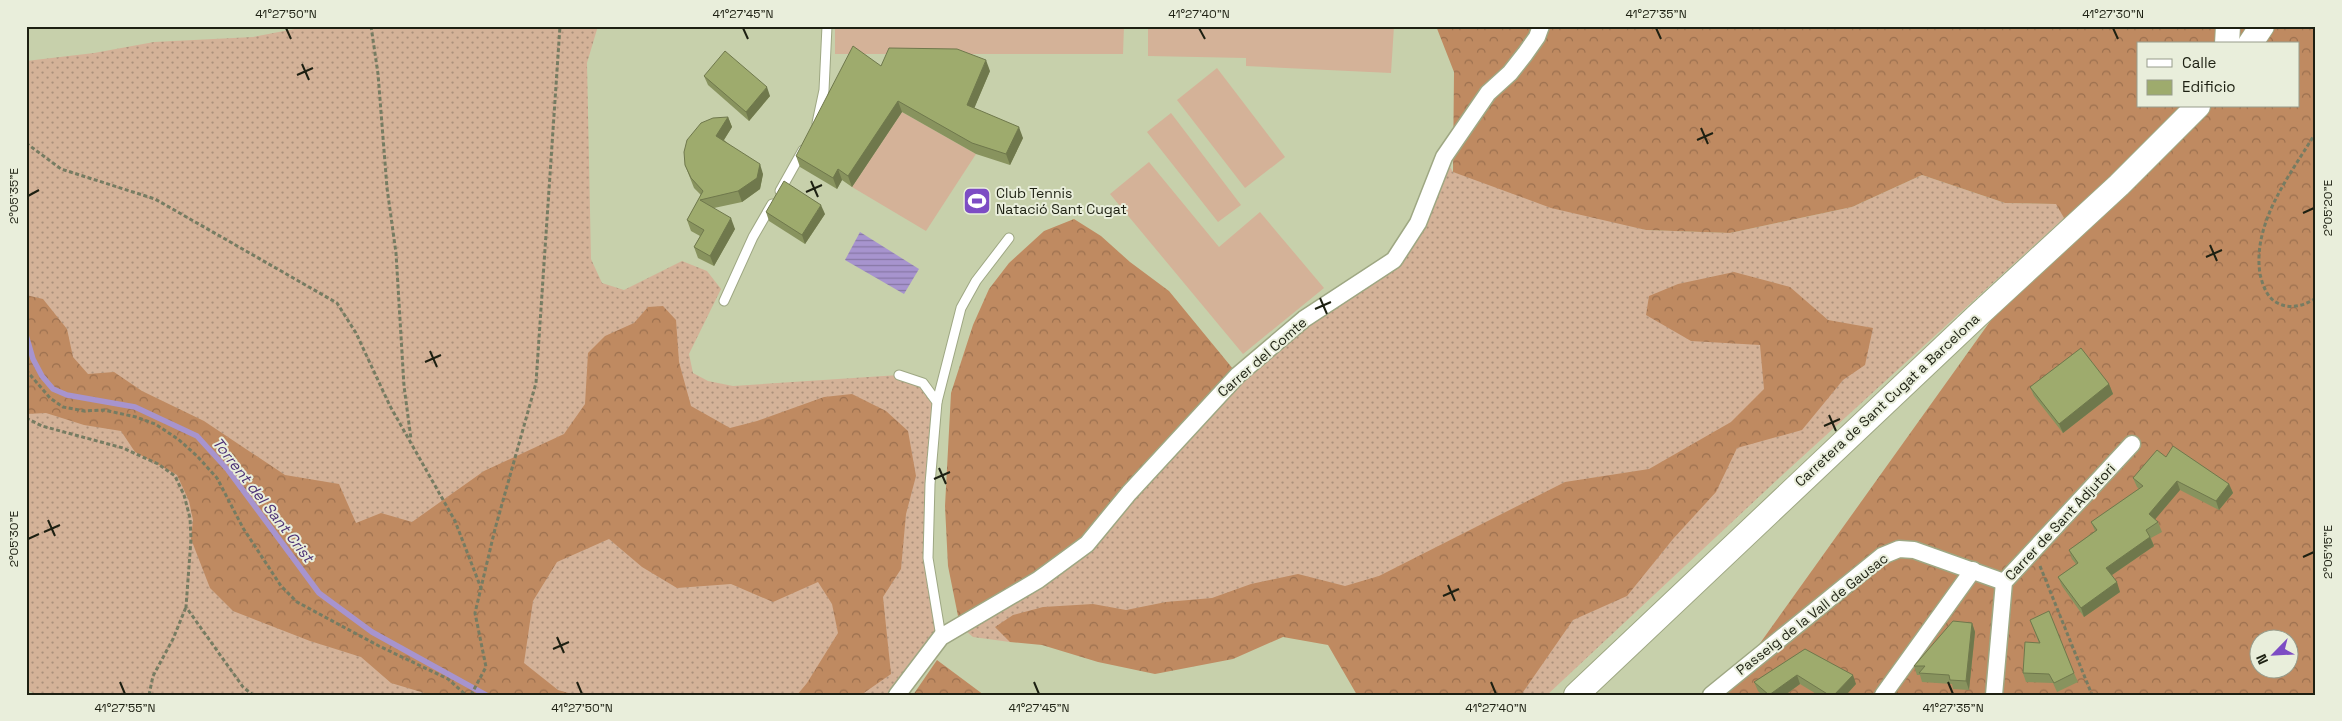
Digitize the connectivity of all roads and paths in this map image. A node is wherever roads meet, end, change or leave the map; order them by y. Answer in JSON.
{"nodes":[{"id":1,"x":371,"y":26,"type":"edge"},
{"id":2,"x":560,"y":26,"type":"edge"},
{"id":3,"x":827,"y":26,"type":"edge"},
{"id":4,"x":1541,"y":26,"type":"edge"},
{"id":5,"x":2228,"y":26,"type":"edge"},
{"id":6,"x":2227,"y":42,"type":"edge"},
{"id":7,"x":2196,"y":108,"type":"edge"},
{"id":8,"x":2316,"y":132,"type":"edge"},
{"id":9,"x":26,"y":143,"type":"edge"},
{"id":10,"x":1009,"y":238,"type":"dead end"},
{"id":11,"x":2316,"y":298,"type":"edge"},
{"id":12,"x":724,"y":301,"type":"dead end"},
{"id":13,"x":26,"y":370,"type":"edge"},
{"id":14,"x":899,"y":375,"type":"dead end"},
{"id":15,"x":937,"y":402,"type":"junction"},
{"id":16,"x":26,"y":418,"type":"edge"},
{"id":17,"x":411,"y":442,"type":"junction"},
{"id":18,"x":2132,"y":444,"type":"dead end"},
{"id":19,"x":2034,"y":550,"type":"junction"},
{"id":20,"x":1973,"y":570,"type":"junction"},
{"id":21,"x":2004,"y":582,"type":"junction"},
{"id":22,"x":481,"y":589,"type":"junction"},
{"id":23,"x":186,"y":607,"type":"junction"},
{"id":24,"x":941,"y":638,"type":"junction"},
{"id":25,"x":149,"y":695,"type":"edge"},
{"id":26,"x":252,"y":695,"type":"edge"},
{"id":27,"x":466,"y":695,"type":"edge"},
{"id":28,"x":471,"y":695,"type":"edge"},
{"id":29,"x":897,"y":695,"type":"edge"},
{"id":30,"x":1576,"y":695,"type":"edge"},
{"id":31,"x":1711,"y":695,"type":"edge"},
{"id":32,"x":1883,"y":695,"type":"edge"},
{"id":33,"x":1994,"y":695,"type":"edge"},
{"id":34,"x":2092,"y":695,"type":"edge"}],
"edges":[{"from":1,"to":17,"type":"path"},
{"from":2,"to":22,"type":"path"},
{"from":3,"to":12,"type":"lane"},
{"from":4,"to":24,"type":"street","name":"Carrer del Comte"},
{"from":5,"to":6,"type":"main road"},
{"from":7,"to":30,"type":"main road","name":"Carretera de Sant Cugat a Barcelona"},
{"from":8,"to":11,"type":"path"},
{"from":9,"to":17,"type":"path"},
{"from":10,"to":15,"type":"lane"},
{"from":13,"to":27,"type":"path"},
{"from":14,"to":15,"type":"lane"},
{"from":15,"to":24,"type":"lane"},
{"from":16,"to":23,"type":"path"},
{"from":17,"to":22,"type":"path"},
{"from":18,"to":19,"type":"street","name":"Carrer de Sant Adjutori"},
{"from":19,"to":21,"type":"street","name":"Carrer de Sant Adjutori"},
{"from":19,"to":34,"type":"path"},
{"from":20,"to":21,"type":"street","name":"Passeig de la Vall de Gausac"},
{"from":20,"to":31,"type":"street","name":"Passeig de la Vall de Gausac"},
{"from":20,"to":32,"type":"street"},
{"from":21,"to":33,"type":"street","name":"Carrer de Sant Adjutori"},
{"from":22,"to":28,"type":"path"},
{"from":23,"to":25,"type":"path"},
{"from":23,"to":26,"type":"path"},
{"from":24,"to":29,"type":"street","name":"Carrer del Comte"}]}
